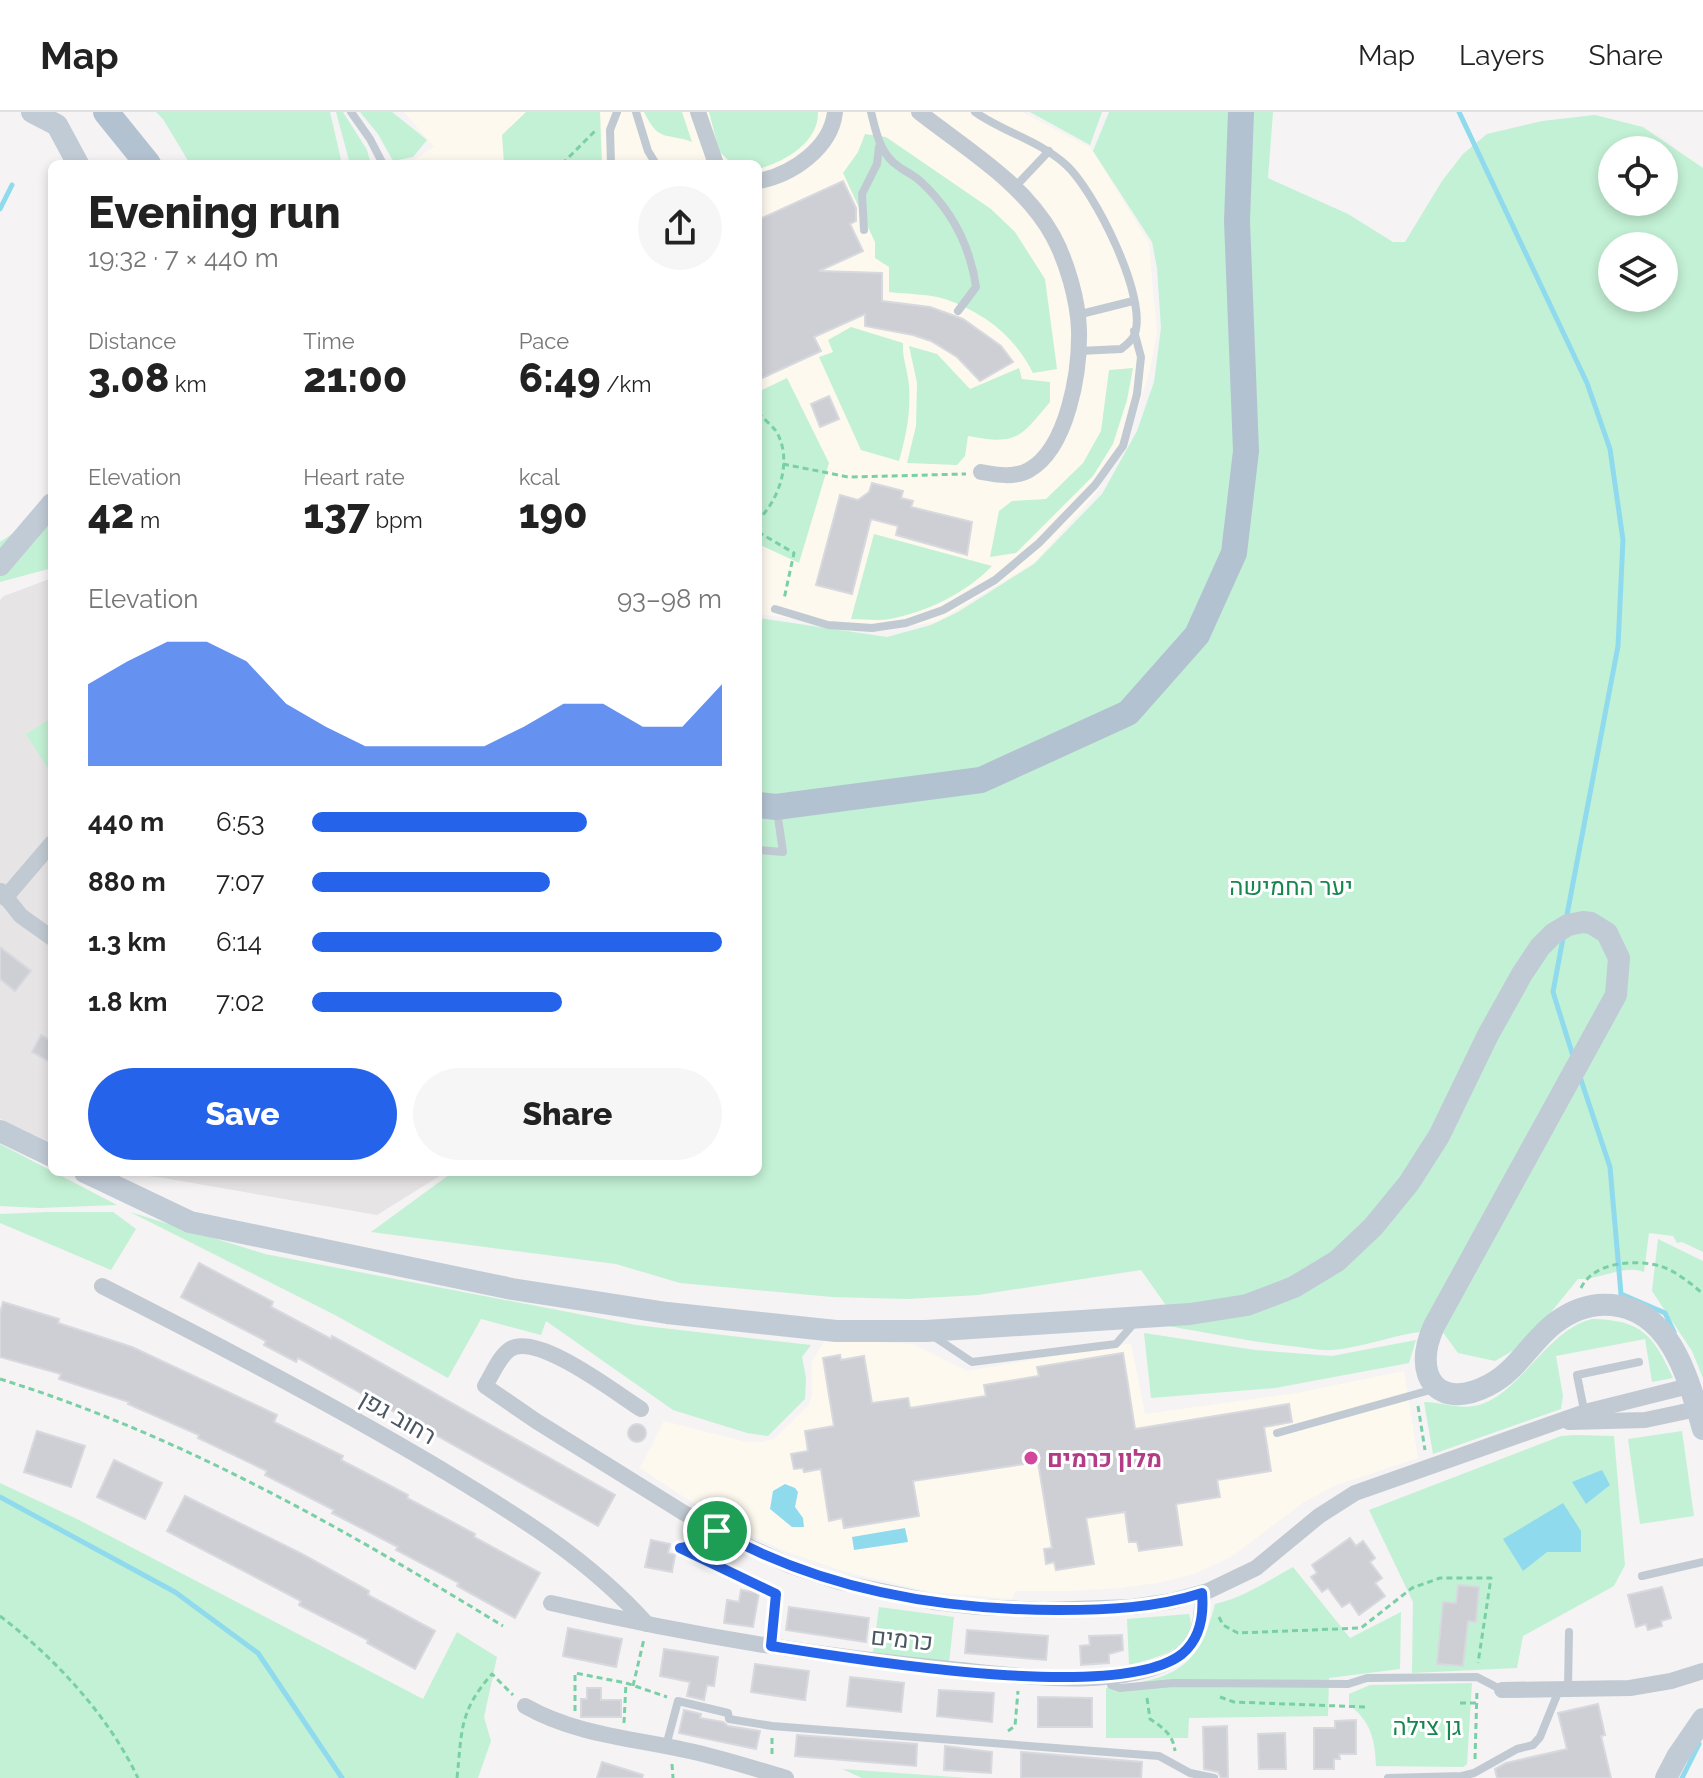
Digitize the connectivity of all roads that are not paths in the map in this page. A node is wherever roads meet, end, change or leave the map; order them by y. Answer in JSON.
{"nodes":[{"id":1,"x":32,"y":112,"type":"edge"},
{"id":2,"x":106,"y":112,"type":"edge"},
{"id":3,"x":351,"y":112,"type":"edge"},
{"id":4,"x":617,"y":112,"type":"edge"},
{"id":5,"x":636,"y":112,"type":"edge"},
{"id":6,"x":698,"y":112,"type":"edge"},
{"id":7,"x":871,"y":112,"type":"edge"},
{"id":8,"x":919,"y":112,"type":"edge"},
{"id":9,"x":975,"y":112,"type":"edge"},
{"id":10,"x":1241,"y":112,"type":"edge"},
{"id":11,"x":838,"y":113,"type":"edge"},
{"id":12,"x":879,"y":144,"type":"junction"},
{"id":13,"x":1049,"y":151,"type":"junction"},
{"id":14,"x":76,"y":160,"type":"edge"},
{"id":15,"x":145,"y":160,"type":"edge"},
{"id":16,"x":381,"y":160,"type":"edge"},
{"id":17,"x":611,"y":160,"type":"edge"},
{"id":18,"x":654,"y":160,"type":"edge"},
{"id":19,"x":715,"y":160,"type":"edge"},
{"id":20,"x":762,"y":180,"type":"edge"},
{"id":21,"x":1015,"y":187,"type":"junction"},
{"id":22,"x":864,"y":230,"type":"dead end"},
{"id":23,"x":1133,"y":301,"type":"junction"},
{"id":24,"x":958,"y":311,"type":"dead end"},
{"id":25,"x":1077,"y":315,"type":"junction"},
{"id":26,"x":1134,"y":331,"type":"junction"},
{"id":27,"x":1078,"y":351,"type":"junction"},
{"id":28,"x":981,"y":472,"type":"road end"},
{"id":29,"x":48,"y":509,"type":"edge"},
{"id":30,"x":0,"y":565,"type":"edge"},
{"id":31,"x":779,"y":610,"type":"road end"},
{"id":32,"x":767,"y":806,"type":"edge"},
{"id":33,"x":48,"y":847,"type":"edge"},
{"id":34,"x":762,"y":850,"type":"edge"},
{"id":35,"x":2,"y":894,"type":"edge"},
{"id":36,"x":48,"y":935,"type":"edge"},
{"id":37,"x":0,"y":1131,"type":"edge"},
{"id":38,"x":48,"y":1154,"type":"edge"},
{"id":39,"x":93,"y":1176,"type":"edge"},
{"id":40,"x":102,"y":1286,"type":"dead end"},
{"id":41,"x":1140,"y":1317,"type":"junction"},
{"id":42,"x":926,"y":1331,"type":"junction"},
{"id":43,"x":1639,"y":1362,"type":"dead end"},
{"id":44,"x":1689,"y":1386,"type":"junction"},
{"id":45,"x":1438,"y":1388,"type":"junction"},
{"id":46,"x":641,"y":1409,"type":"dead end"},
{"id":47,"x":1586,"y":1418,"type":"junction"},
{"id":48,"x":1700,"y":1419,"type":"edge"},
{"id":49,"x":1277,"y":1433,"type":"dead end"},
{"id":50,"x":1703,"y":1562,"type":"edge"},
{"id":51,"x":1642,"y":1576,"type":"dead end"},
{"id":52,"x":1205,"y":1592,"type":"junction"},
{"id":53,"x":551,"y":1603,"type":"dead end"},
{"id":54,"x":647,"y":1624,"type":"junction"},
{"id":55,"x":1569,"y":1632,"type":"dead end"},
{"id":56,"x":1703,"y":1671,"type":"edge"},
{"id":57,"x":1110,"y":1676,"type":"junction"},
{"id":58,"x":1564,"y":1689,"type":"junction"},
{"id":59,"x":1502,"y":1690,"type":"joint"},
{"id":60,"x":525,"y":1706,"type":"road end"},
{"id":61,"x":1699,"y":1730,"type":"edge"},
{"id":62,"x":666,"y":1747,"type":"junction"},
{"id":63,"x":779,"y":1776,"type":"edge"},
{"id":64,"x":1214,"y":1778,"type":"edge"},
{"id":65,"x":1388,"y":1778,"type":"edge"},
{"id":66,"x":1666,"y":1778,"type":"edge"}],
"edges":[{"from":1,"to":14,"type":"main road"},
{"from":2,"to":15,"type":"main road"},
{"from":3,"to":16,"type":"lane"},
{"from":4,"to":17,"type":"lane"},
{"from":5,"to":18,"type":"lane"},
{"from":6,"to":19,"type":"street"},
{"from":7,"to":12,"type":"lane"},
{"from":8,"to":21,"type":"street"},
{"from":9,"to":13,"type":"lane"},
{"from":10,"to":32,"type":"main road"},
{"from":11,"to":20,"type":"street"},
{"from":12,"to":22,"type":"lane"},
{"from":12,"to":24,"type":"lane"},
{"from":13,"to":21,"type":"lane"},
{"from":13,"to":23,"type":"lane"},
{"from":21,"to":25,"type":"street"},
{"from":23,"to":25,"type":"lane"},
{"from":23,"to":26,"type":"lane"},
{"from":25,"to":27,"type":"street"},
{"from":26,"to":27,"type":"lane"},
{"from":26,"to":31,"type":"lane"},
{"from":27,"to":28,"type":"street"},
{"from":29,"to":30,"type":"main road"},
{"from":32,"to":34,"type":"lane"},
{"from":33,"to":35,"type":"street"},
{"from":35,"to":36,"type":"street"},
{"from":37,"to":38,"type":"main road"},
{"from":39,"to":42,"type":"main road"},
{"from":40,"to":54,"type":"street","name":"רחוב גפן"},
{"from":41,"to":42,"type":"main road"},
{"from":41,"to":42,"type":"lane"},
{"from":41,"to":45,"type":"main road"},
{"from":43,"to":47,"type":"lane"},
{"from":44,"to":45,"type":"main road"},
{"from":44,"to":47,"type":"street"},
{"from":44,"to":48,"type":"main road"},
{"from":45,"to":49,"type":"lane"},
{"from":46,"to":52,"type":"street"},
{"from":47,"to":48,"type":"street"},
{"from":47,"to":52,"type":"street"},
{"from":50,"to":51,"type":"lane"},
{"from":52,"to":57,"type":"street","name":"כרמים"},
{"from":53,"to":54,"type":"street","name":"כרמים"},
{"from":54,"to":57,"type":"street","name":"כרמים"},
{"from":55,"to":58,"type":"lane"},
{"from":56,"to":58,"type":"street"},
{"from":57,"to":59,"type":"lane"},
{"from":58,"to":59,"type":"street"},
{"from":58,"to":65,"type":"lane"},
{"from":60,"to":62,"type":"street"},
{"from":61,"to":66,"type":"main road"},
{"from":62,"to":63,"type":"street"},
{"from":62,"to":64,"type":"lane"}]}
